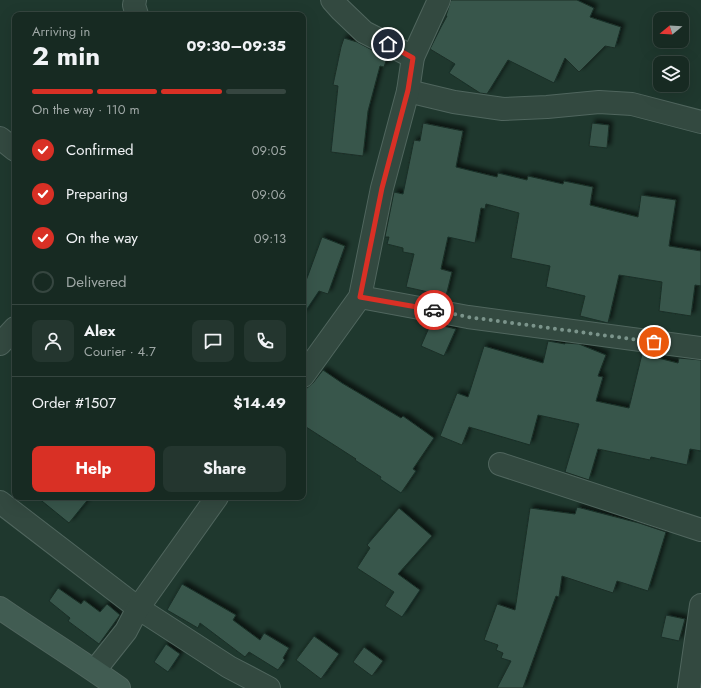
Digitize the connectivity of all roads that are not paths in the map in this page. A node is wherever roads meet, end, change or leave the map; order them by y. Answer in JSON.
{"nodes":[{"id":1,"x":135,"y":0,"type":"edge"},
{"id":2,"x":332,"y":0,"type":"edge"},
{"id":3,"x":439,"y":0,"type":"edge"},
{"id":4,"x":136,"y":12,"type":"edge"},
{"id":5,"x":413,"y":58,"type":"junction"},
{"id":6,"x":408,"y":90,"type":"junction"},
{"id":7,"x":701,"y":122,"type":"edge"},
{"id":8,"x":0,"y":138,"type":"edge"},
{"id":9,"x":12,"y":148,"type":"edge"},
{"id":10,"x":360,"y":297,"type":"junction"},
{"id":11,"x":12,"y":331,"type":"edge"},
{"id":12,"x":0,"y":344,"type":"edge"},
{"id":13,"x":701,"y":348,"type":"edge"},
{"id":14,"x":306,"y":372,"type":"edge"},
{"id":15,"x":500,"y":464,"type":"dead end"},
{"id":16,"x":215,"y":500,"type":"edge"},
{"id":17,"x":0,"y":502,"type":"edge"},
{"id":18,"x":701,"y":530,"type":"edge"},
{"id":19,"x":701,"y":605,"type":"edge"},
{"id":20,"x":0,"y":608,"type":"edge"},
{"id":21,"x":138,"y":608,"type":"junction"},
{"id":22,"x":95,"y":670,"type":"junction"},
{"id":23,"x":119,"y":688,"type":"edge"},
{"id":24,"x":269,"y":688,"type":"edge"},
{"id":25,"x":689,"y":688,"type":"edge"}],
"edges":[{"from":1,"to":4,"type":"street"},
{"from":2,"to":5,"type":"street"},
{"from":3,"to":5,"type":"street"},
{"from":5,"to":6,"type":"street"},
{"from":6,"to":7,"type":"street"},
{"from":6,"to":10,"type":"street"},
{"from":8,"to":9,"type":"street"},
{"from":10,"to":13,"type":"street"},
{"from":10,"to":14,"type":"street"},
{"from":11,"to":12,"type":"street"},
{"from":15,"to":18,"type":"street"},
{"from":16,"to":21,"type":"street"},
{"from":17,"to":21,"type":"street"},
{"from":19,"to":25,"type":"street"},
{"from":20,"to":22,"type":"street"},
{"from":21,"to":22,"type":"street"},
{"from":21,"to":24,"type":"street"},
{"from":22,"to":23,"type":"street"}]}
